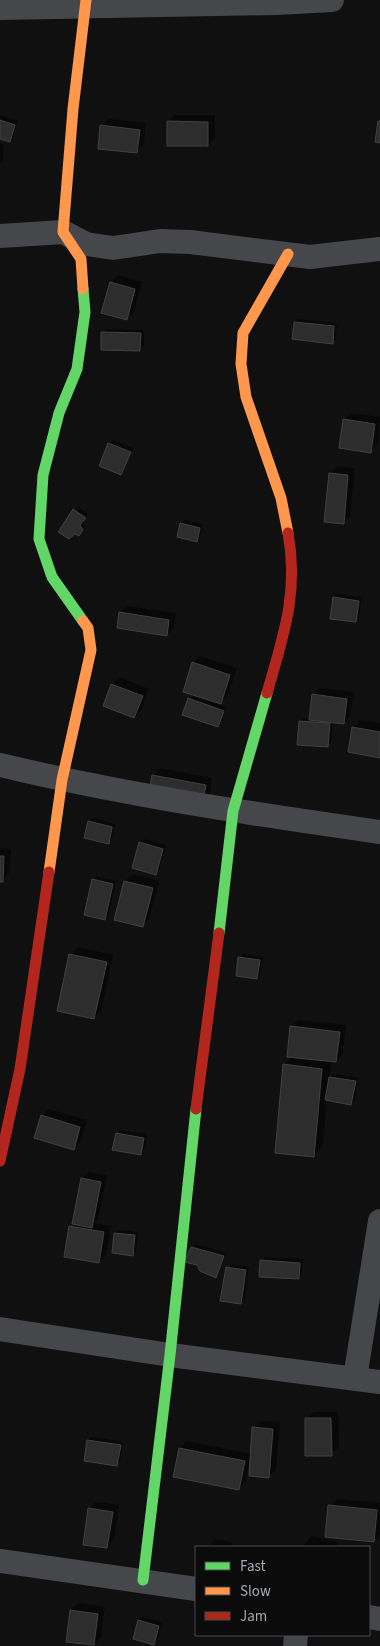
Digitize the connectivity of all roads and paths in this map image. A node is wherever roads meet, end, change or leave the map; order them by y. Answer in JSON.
{"nodes":[{"id":1,"x":332,"y":0,"type":"edge"},
{"id":2,"x":276,"y":2,"type":"edge"},
{"id":3,"x":86,"y":4,"type":"edge"},
{"id":4,"x":0,"y":8,"type":"edge"},
{"id":5,"x":63,"y":232,"type":"junction"},
{"id":6,"x":0,"y":236,"type":"edge"},
{"id":7,"x":380,"y":249,"type":"edge"},
{"id":8,"x":288,"y":254,"type":"junction"},
{"id":9,"x":0,"y":765,"type":"edge"},
{"id":10,"x":62,"y":780,"type":"junction"},
{"id":11,"x":233,"y":811,"type":"junction"},
{"id":12,"x":380,"y":832,"type":"edge"},
{"id":13,"x":0,"y":1161,"type":"edge"},
{"id":14,"x":380,"y":1221,"type":"edge"},
{"id":15,"x":0,"y":1329,"type":"edge"},
{"id":16,"x":170,"y":1355,"type":"junction"},
{"id":17,"x":355,"y":1378,"type":"junction"},
{"id":18,"x":380,"y":1382,"type":"edge"},
{"id":19,"x":0,"y":1561,"type":"edge"},
{"id":20,"x":143,"y":1580,"type":"junction"},
{"id":21,"x":195,"y":1589,"type":"edge"}],
"edges":[{"from":1,"to":2,"type":"street"},
{"from":2,"to":3,"type":"street"},
{"from":3,"to":4,"type":"street"},
{"from":3,"to":5,"type":"street"},
{"from":5,"to":6,"type":"street"},
{"from":5,"to":8,"type":"street"},
{"from":5,"to":10,"type":"street"},
{"from":7,"to":8,"type":"street"},
{"from":8,"to":11,"type":"street"},
{"from":9,"to":10,"type":"street"},
{"from":10,"to":11,"type":"street"},
{"from":10,"to":13,"type":"street"},
{"from":11,"to":12,"type":"street"},
{"from":11,"to":16,"type":"street"},
{"from":14,"to":17,"type":"street"},
{"from":15,"to":16,"type":"street"},
{"from":16,"to":17,"type":"street"},
{"from":16,"to":20,"type":"street"},
{"from":17,"to":18,"type":"street"},
{"from":19,"to":20,"type":"street"},
{"from":20,"to":21,"type":"street"}]}
